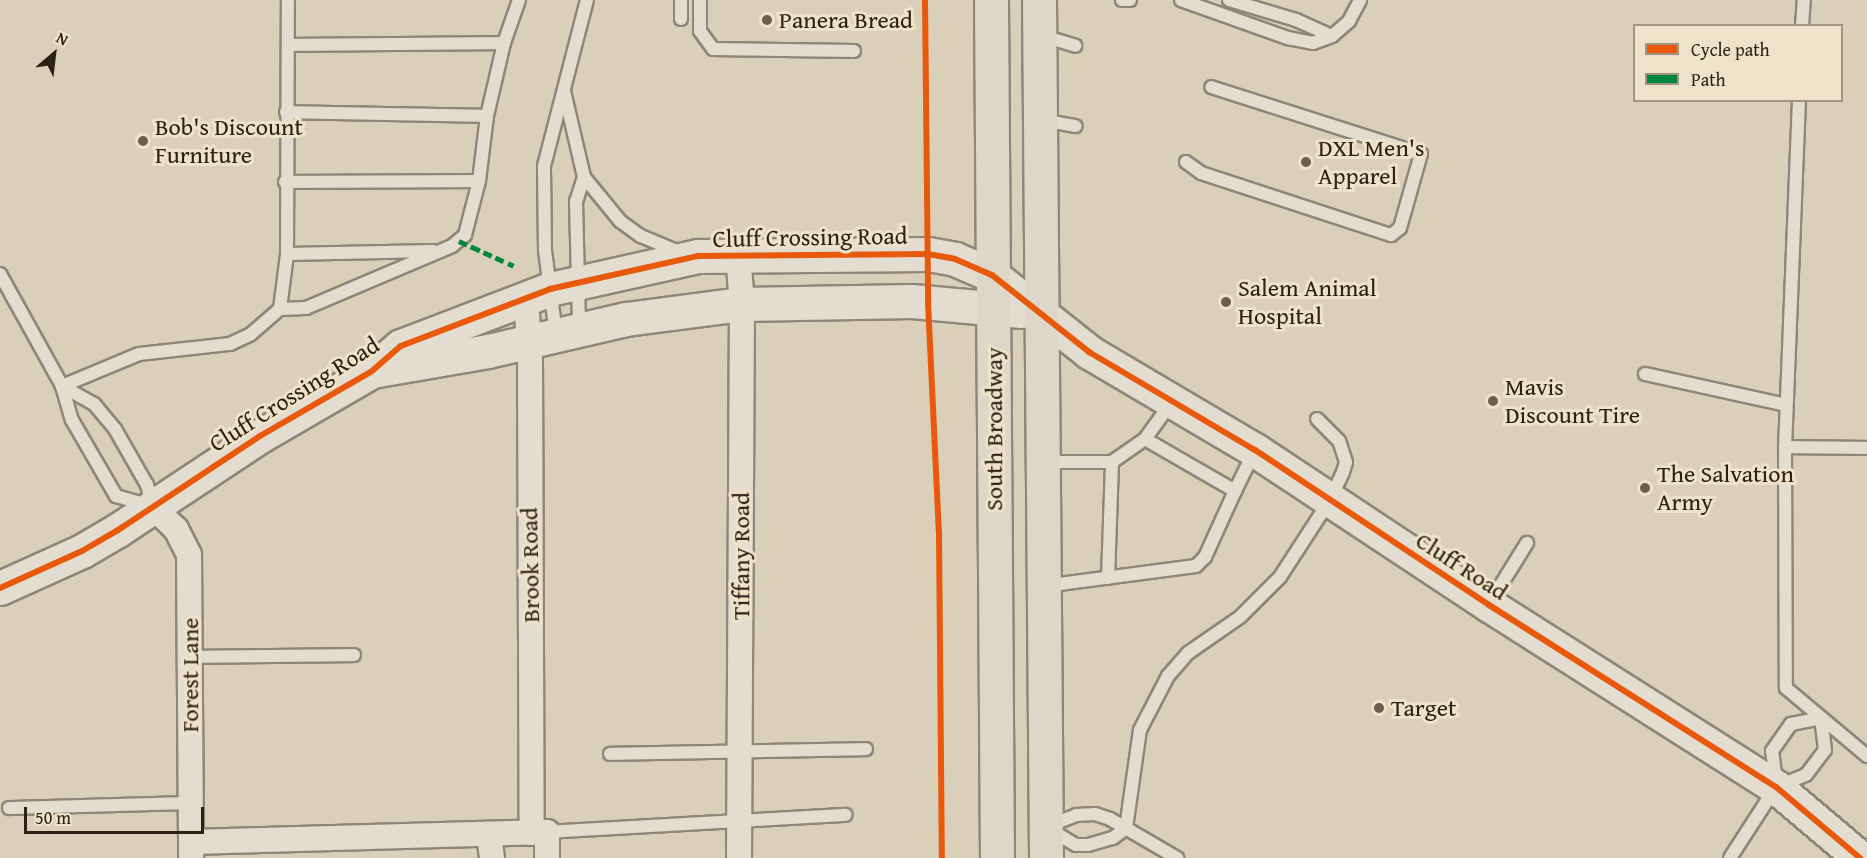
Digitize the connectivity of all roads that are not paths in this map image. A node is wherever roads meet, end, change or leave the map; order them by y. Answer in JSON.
{"nodes":[{"id":1,"x":288,"y":0,"type":"edge"},
{"id":2,"x":519,"y":0,"type":"edge"},
{"id":3,"x":587,"y":0,"type":"edge"},
{"id":4,"x":681,"y":0,"type":"edge"},
{"id":5,"x":700,"y":0,"type":"edge"},
{"id":6,"x":991,"y":0,"type":"edge"},
{"id":7,"x":1039,"y":0,"type":"edge"},
{"id":8,"x":1181,"y":0,"type":"edge"},
{"id":9,"x":1229,"y":0,"type":"edge"},
{"id":10,"x":1360,"y":0,"type":"edge"},
{"id":11,"x":1804,"y":0,"type":"edge"},
{"id":12,"x":681,"y":20,"type":"dead end"},
{"id":13,"x":1803,"y":24,"type":"edge"},
{"id":14,"x":1039,"y":35,"type":"junction"},
{"id":15,"x":1332,"y":36,"type":"junction"},
{"id":16,"x":504,"y":43,"type":"junction"},
{"id":17,"x":288,"y":45,"type":"junction"},
{"id":18,"x":1075,"y":46,"type":"dead end"},
{"id":19,"x":854,"y":51,"type":"dead end"},
{"id":20,"x":1211,"y":87,"type":"dead end"},
{"id":21,"x":564,"y":90,"type":"junction"},
{"id":22,"x":1799,"y":102,"type":"edge"},
{"id":23,"x":286,"y":112,"type":"junction"},
{"id":24,"x":487,"y":116,"type":"junction"},
{"id":25,"x":1039,"y":120,"type":"junction"},
{"id":26,"x":1075,"y":126,"type":"dead end"},
{"id":27,"x":1186,"y":162,"type":"dead end"},
{"id":28,"x":584,"y":177,"type":"junction"},
{"id":29,"x":478,"y":181,"type":"junction"},
{"id":30,"x":285,"y":182,"type":"junction"},
{"id":31,"x":441,"y":251,"type":"junction"},
{"id":32,"x":287,"y":254,"type":"junction"},
{"id":33,"x":738,"y":254,"type":"junction"},
{"id":34,"x":694,"y":257,"type":"junction"},
{"id":35,"x":0,"y":274,"type":"edge"},
{"id":36,"x":992,"y":275,"type":"junction"},
{"id":37,"x":551,"y":289,"type":"junction"},
{"id":38,"x":742,"y":304,"type":"junction"},
{"id":39,"x":280,"y":309,"type":"junction"},
{"id":40,"x":994,"y":310,"type":"junction"},
{"id":41,"x":1039,"y":312,"type":"junction"},
{"id":42,"x":555,"y":335,"type":"junction"},
{"id":43,"x":372,"y":371,"type":"junction"},
{"id":44,"x":1645,"y":374,"type":"dead end"},
{"id":45,"x":62,"y":386,"type":"junction"},
{"id":46,"x":1172,"y":400,"type":"junction"},
{"id":47,"x":1786,"y":405,"type":"junction"},
{"id":48,"x":1317,"y":419,"type":"dead end"},
{"id":49,"x":1145,"y":439,"type":"junction"},
{"id":50,"x":1785,"y":447,"type":"junction"},
{"id":51,"x":1867,"y":448,"type":"edge"},
{"id":52,"x":1255,"y":450,"type":"junction"},
{"id":53,"x":1041,"y":462,"type":"junction"},
{"id":54,"x":1112,"y":462,"type":"junction"},
{"id":55,"x":1235,"y":491,"type":"junction"},
{"id":56,"x":1330,"y":500,"type":"junction"},
{"id":57,"x":152,"y":506,"type":"junction"},
{"id":58,"x":1527,"y":543,"type":"dead end"},
{"id":59,"x":1108,"y":578,"type":"junction"},
{"id":60,"x":1043,"y":586,"type":"junction"},
{"id":61,"x":0,"y":588,"type":"edge"},
{"id":62,"x":1488,"y":605,"type":"junction"},
{"id":63,"x":354,"y":655,"type":"dead end"},
{"id":64,"x":189,"y":657,"type":"junction"},
{"id":65,"x":1821,"y":718,"type":"junction"},
{"id":66,"x":866,"y":749,"type":"dead end"},
{"id":67,"x":740,"y":752,"type":"junction"},
{"id":68,"x":610,"y":754,"type":"dead end"},
{"id":69,"x":1867,"y":756,"type":"edge"},
{"id":70,"x":1776,"y":787,"type":"junction"},
{"id":71,"x":191,"y":803,"type":"junction"},
{"id":72,"x":9,"y":808,"type":"dead end"},
{"id":73,"x":846,"y":815,"type":"dead end"},
{"id":74,"x":739,"y":821,"type":"junction"},
{"id":75,"x":1125,"y":828,"type":"junction"},
{"id":76,"x":540,"y":832,"type":"junction"},
{"id":77,"x":1046,"y":842,"type":"edge"},
{"id":78,"x":490,"y":846,"type":"edge"},
{"id":79,"x":191,"y":850,"type":"edge"},
{"id":80,"x":547,"y":858,"type":"edge"},
{"id":81,"x":739,"y":858,"type":"edge"},
{"id":82,"x":997,"y":858,"type":"edge"},
{"id":83,"x":1177,"y":858,"type":"edge"},
{"id":84,"x":1730,"y":858,"type":"edge"},
{"id":85,"x":1860,"y":858,"type":"edge"}],
"edges":[{"from":1,"to":17,"type":"lane"},
{"from":2,"to":16,"type":"lane"},
{"from":3,"to":21,"type":"lane"},
{"from":4,"to":12,"type":"lane"},
{"from":5,"to":19,"type":"lane"},
{"from":6,"to":36,"type":"main road","name":"South Broadway"},
{"from":7,"to":14,"type":"main road","name":"South Broadway"},
{"from":8,"to":15,"type":"lane"},
{"from":9,"to":15,"type":"lane"},
{"from":10,"to":15,"type":"lane"},
{"from":11,"to":13,"type":"lane"},
{"from":14,"to":18,"type":"lane"},
{"from":14,"to":25,"type":"main road","name":"South Broadway"},
{"from":16,"to":17,"type":"lane"},
{"from":16,"to":24,"type":"lane"},
{"from":17,"to":23,"type":"lane"},
{"from":20,"to":27,"type":"lane"},
{"from":21,"to":28,"type":"lane"},
{"from":21,"to":37,"type":"lane"},
{"from":22,"to":47,"type":"lane"},
{"from":23,"to":24,"type":"lane"},
{"from":23,"to":30,"type":"lane"},
{"from":24,"to":29,"type":"lane"},
{"from":25,"to":26,"type":"lane"},
{"from":25,"to":41,"type":"main road","name":"South Broadway"},
{"from":28,"to":34,"type":"lane"},
{"from":28,"to":37,"type":"lane"},
{"from":29,"to":30,"type":"lane"},
{"from":29,"to":31,"type":"lane"},
{"from":30,"to":32,"type":"lane"},
{"from":31,"to":32,"type":"lane"},
{"from":31,"to":39,"type":"lane"},
{"from":32,"to":39,"type":"lane"},
{"from":33,"to":34,"type":"street","name":"Cluff Crossing Road"},
{"from":33,"to":36,"type":"street","name":"Cluff Crossing Road"},
{"from":33,"to":38,"type":"street","name":"Tiffany Road"},
{"from":34,"to":37,"type":"street","name":"Cluff Crossing Road"},
{"from":35,"to":45,"type":"lane"},
{"from":36,"to":40,"type":"main road","name":"South Broadway"},
{"from":36,"to":41,"type":"street","name":"Cluff Crossing Road"},
{"from":37,"to":42,"type":"street","name":"Brook Road"},
{"from":37,"to":42,"type":"lane"},
{"from":37,"to":43,"type":"street","name":"Cluff Crossing Road"},
{"from":38,"to":40,"type":"street","name":"Cluff Crossing Road"},
{"from":38,"to":42,"type":"street","name":"Cluff Crossing Road"},
{"from":38,"to":67,"type":"street","name":"Tiffany Road"},
{"from":39,"to":45,"type":"lane"},
{"from":40,"to":41,"type":"street"},
{"from":40,"to":82,"type":"main road","name":"South Broadway"},
{"from":41,"to":46,"type":"street","name":"Cluff Road"},
{"from":41,"to":53,"type":"main road","name":"South Broadway"},
{"from":42,"to":43,"type":"street","name":"Cluff Crossing Road"},
{"from":42,"to":76,"type":"street","name":"Brook Road"},
{"from":43,"to":57,"type":"street","name":"Cluff Crossing Road"},
{"from":44,"to":47,"type":"lane"},
{"from":45,"to":57,"type":"lane"},
{"from":45,"to":57,"type":"lane"},
{"from":46,"to":49,"type":"lane"},
{"from":46,"to":52,"type":"street","name":"Cluff Road"},
{"from":47,"to":50,"type":"lane"},
{"from":48,"to":56,"type":"lane"},
{"from":49,"to":54,"type":"lane"},
{"from":49,"to":55,"type":"lane"},
{"from":50,"to":51,"type":"lane"},
{"from":50,"to":65,"type":"lane"},
{"from":52,"to":55,"type":"lane"},
{"from":52,"to":56,"type":"street","name":"Cluff Road"},
{"from":53,"to":54,"type":"lane"},
{"from":53,"to":60,"type":"main road","name":"South Broadway"},
{"from":54,"to":59,"type":"lane"},
{"from":55,"to":59,"type":"lane"},
{"from":56,"to":62,"type":"street","name":"Cluff Road"},
{"from":56,"to":75,"type":"lane"},
{"from":57,"to":61,"type":"street","name":"Cluff Crossing Road"},
{"from":57,"to":64,"type":"street","name":"Forest Lane"},
{"from":58,"to":62,"type":"lane"},
{"from":59,"to":60,"type":"lane"},
{"from":60,"to":77,"type":"main road","name":"South Broadway"},
{"from":62,"to":70,"type":"street","name":"Cluff Road"},
{"from":63,"to":64,"type":"lane"},
{"from":64,"to":71,"type":"street","name":"Forest Lane"},
{"from":65,"to":69,"type":"lane"},
{"from":65,"to":70,"type":"lane"},
{"from":65,"to":70,"type":"lane"},
{"from":66,"to":67,"type":"lane"},
{"from":67,"to":68,"type":"lane"},
{"from":67,"to":74,"type":"street","name":"Tiffany Road"},
{"from":70,"to":84,"type":"lane"},
{"from":70,"to":85,"type":"street","name":"Cluff Road"},
{"from":71,"to":72,"type":"lane"},
{"from":71,"to":79,"type":"street","name":"Forest Lane"},
{"from":73,"to":74,"type":"lane"},
{"from":74,"to":76,"type":"lane"},
{"from":74,"to":81,"type":"street","name":"Tiffany Road"},
{"from":75,"to":77,"type":"lane"},
{"from":75,"to":77,"type":"lane"},
{"from":75,"to":83,"type":"lane"},
{"from":76,"to":78,"type":"street"},
{"from":76,"to":80,"type":"street","name":"Brook Road"},
{"from":78,"to":79,"type":"street"}]}
